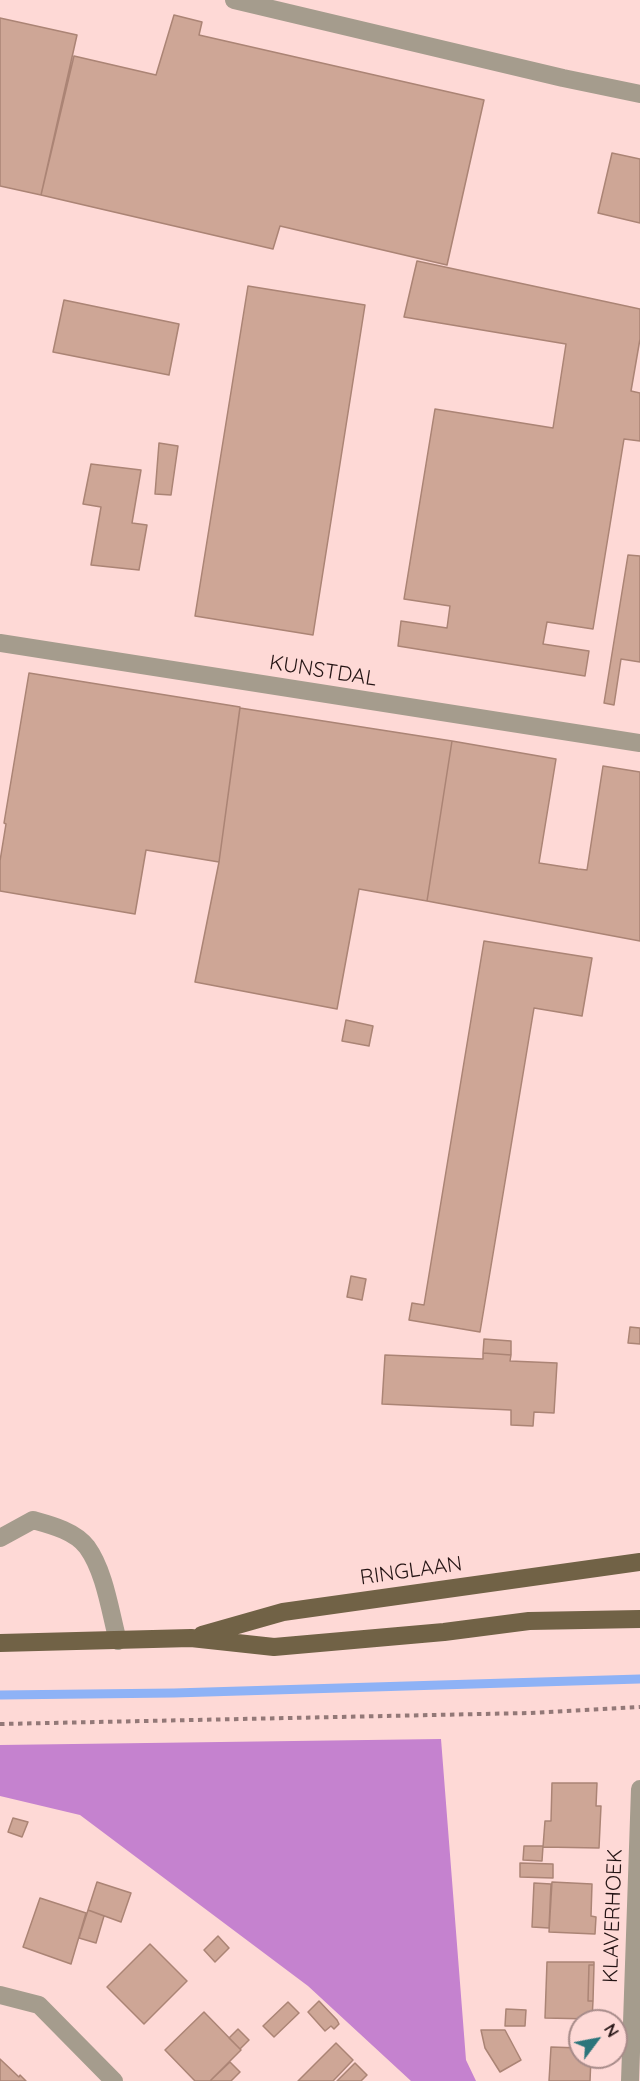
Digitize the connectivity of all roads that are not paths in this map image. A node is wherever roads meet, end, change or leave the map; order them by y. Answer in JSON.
{"nodes":[{"id":1,"x":234,"y":0,"type":"edge"},
{"id":2,"x":640,"y":94,"type":"edge"},
{"id":3,"x":0,"y":643,"type":"edge"},
{"id":4,"x":640,"y":743,"type":"edge"},
{"id":5,"x":0,"y":1538,"type":"edge"},
{"id":6,"x":640,"y":1562,"type":"edge"},
{"id":7,"x":640,"y":1619,"type":"edge"},
{"id":8,"x":191,"y":1638,"type":"junction"},
{"id":9,"x":118,"y":1641,"type":"junction"},
{"id":10,"x":0,"y":1643,"type":"edge"},
{"id":11,"x":640,"y":1789,"type":"edge"},
{"id":12,"x":0,"y":1995,"type":"edge"},
{"id":13,"x":114,"y":2081,"type":"edge"},
{"id":14,"x":630,"y":2081,"type":"edge"}],
"edges":[{"from":1,"to":2,"type":"street"},
{"from":3,"to":4,"type":"street","name":"KUNSTDAL"},
{"from":5,"to":9,"type":"street"},
{"from":6,"to":8,"type":"main road","name":"RINGLAAN"},
{"from":7,"to":8,"type":"main road","name":"RINGLAAN"},
{"from":8,"to":9,"type":"main road","name":"RINGLAAN"},
{"from":9,"to":10,"type":"main road","name":"RINGLAAN"},
{"from":11,"to":14,"type":"street","name":"KLAVERHOEK"},
{"from":12,"to":13,"type":"street"}]}
